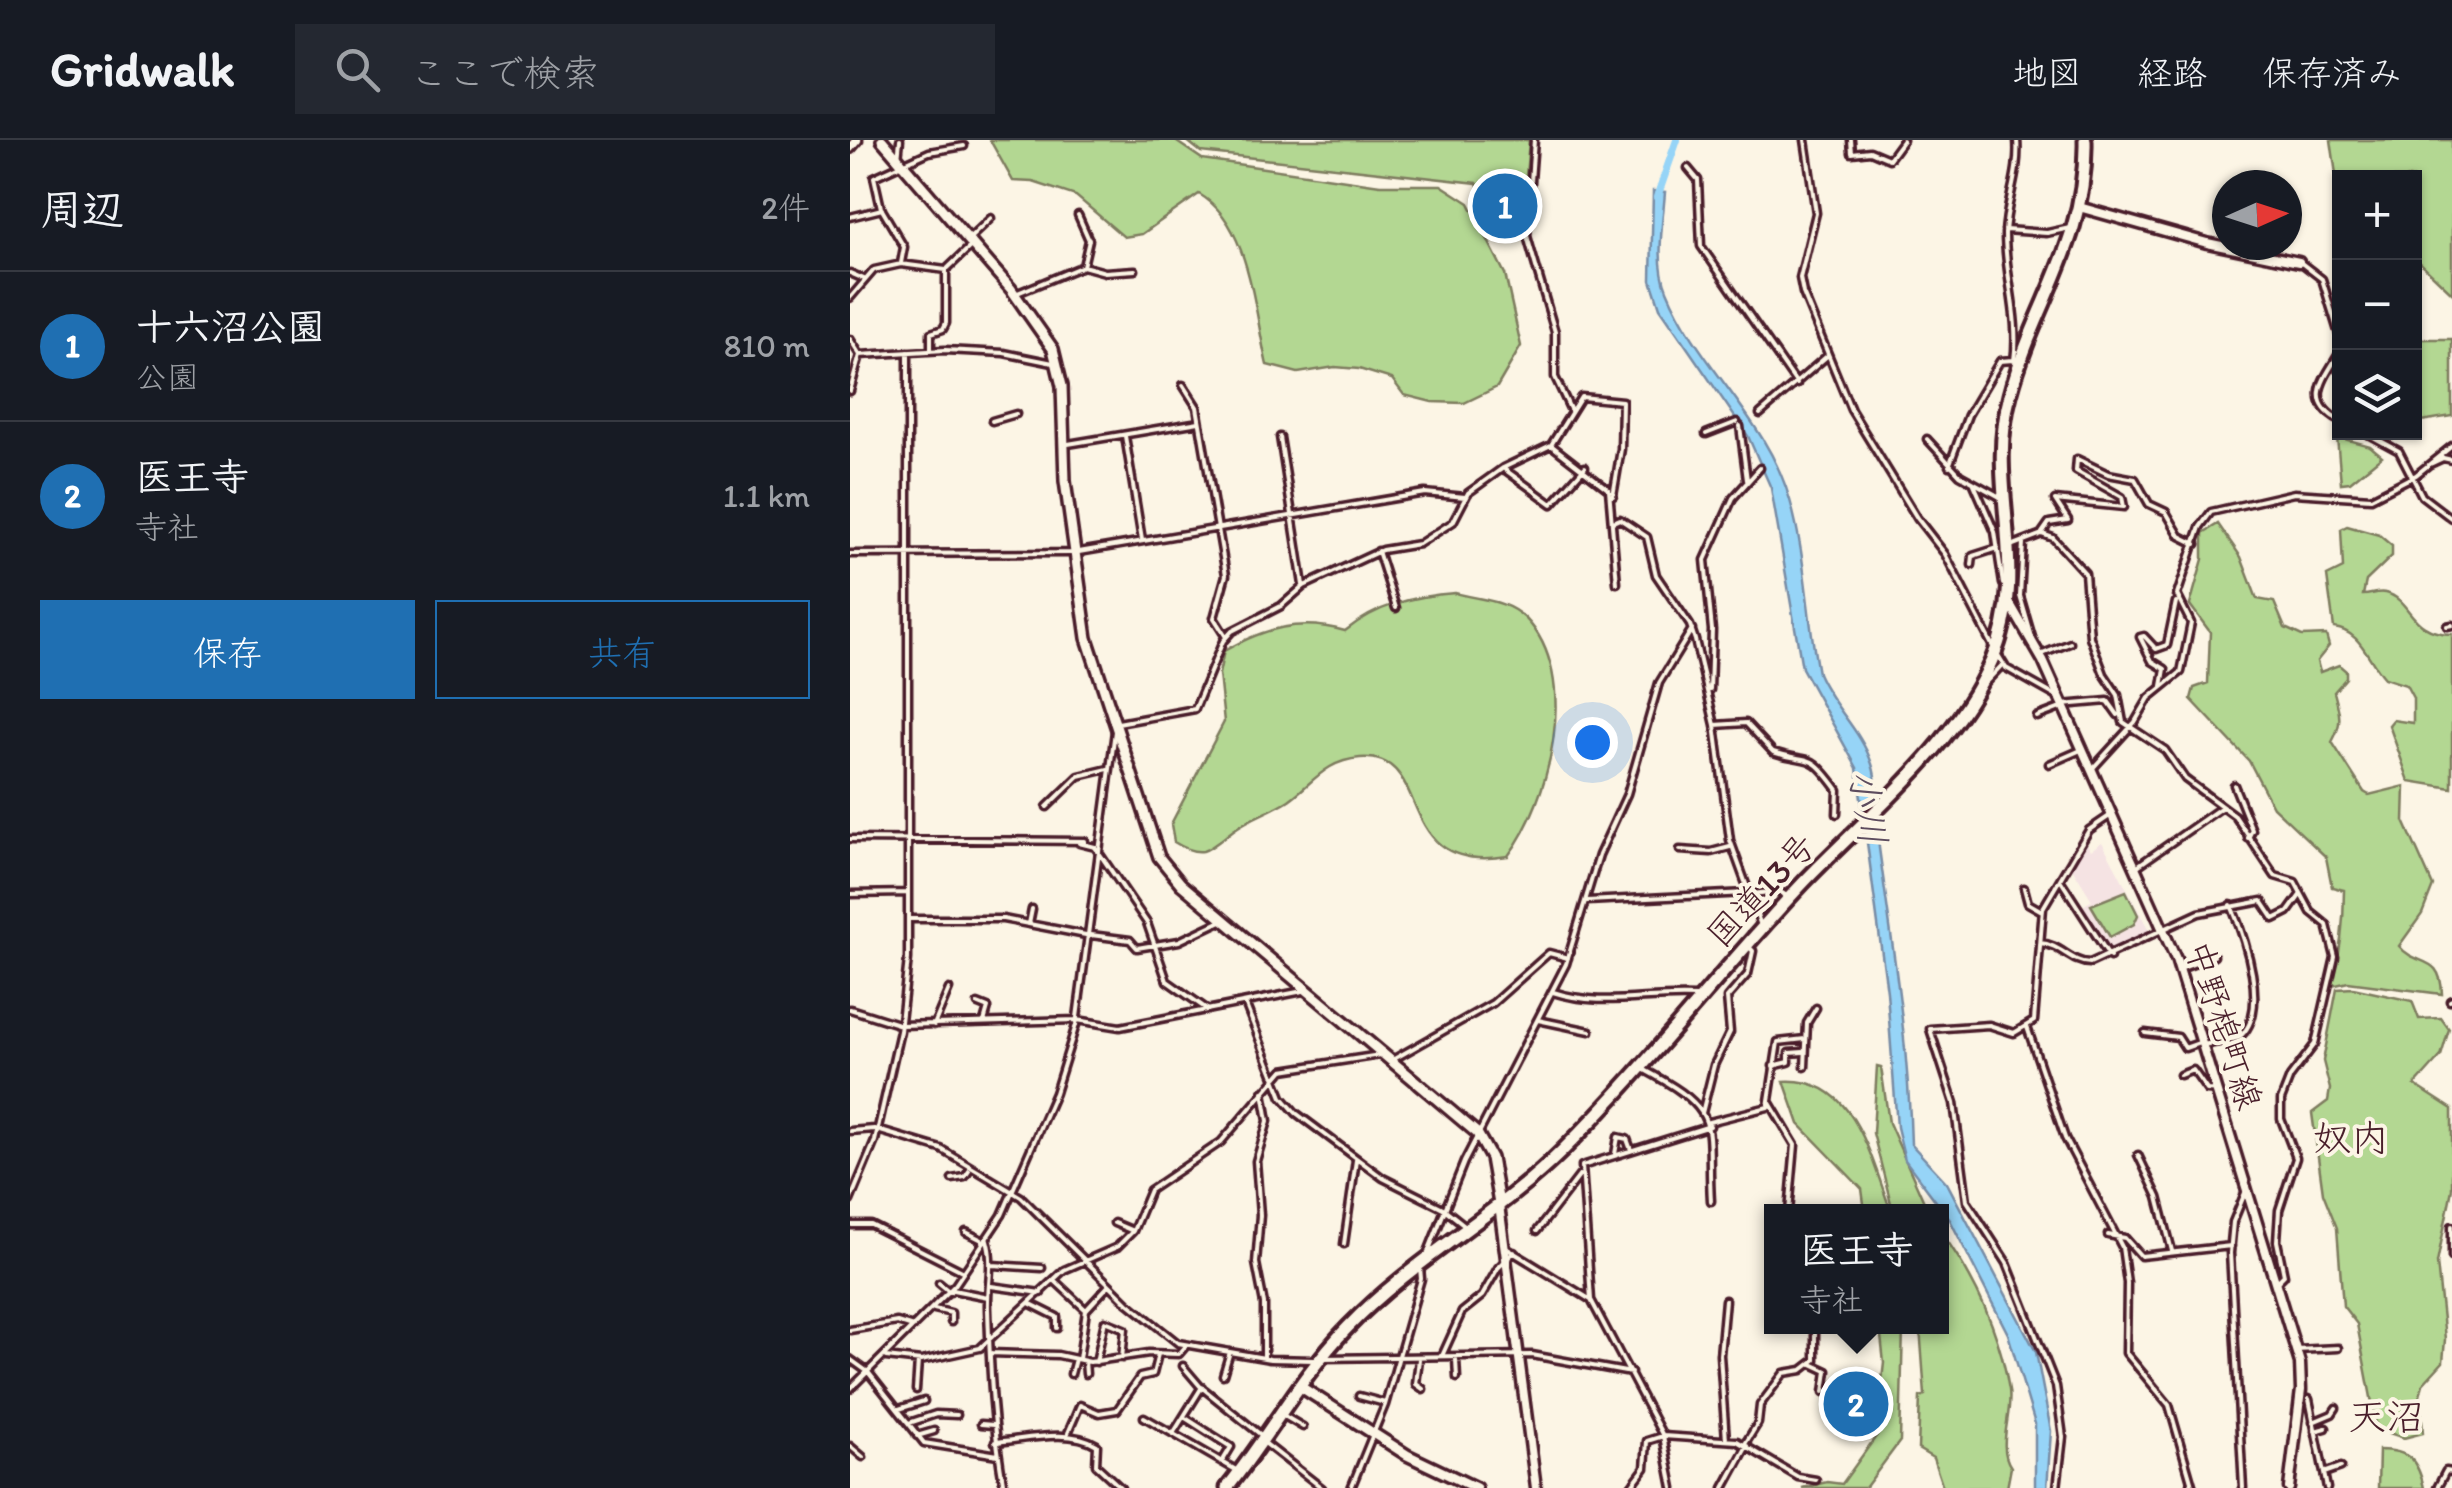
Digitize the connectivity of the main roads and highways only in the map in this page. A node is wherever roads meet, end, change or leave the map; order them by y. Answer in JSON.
{"nodes":[{"id":1,"x":857,"y":140,"type":"edge"},
{"id":2,"x":882,"y":140,"type":"edge"},
{"id":3,"x":2085,"y":140,"type":"edge"},
{"id":4,"x":850,"y":148,"type":"edge"},
{"id":5,"x":2079,"y":207,"type":"junction"},
{"id":6,"x":2299,"y":262,"type":"road end"},
{"id":7,"x":2011,"y":599,"type":"junction"},
{"id":8,"x":1498,"y":1204,"type":"junction"},
{"id":9,"x":1302,"y":1387,"type":"junction"},
{"id":10,"x":1227,"y":1488,"type":"edge"},
{"id":11,"x":1476,"y":1488,"type":"edge"},
{"id":12,"x":1536,"y":1488,"type":"edge"},
{"id":13,"x":2289,"y":1488,"type":"edge"}],
"edges":[{"from":1,"to":4,"type":"main road"},
{"from":2,"to":8,"type":"main road"},
{"from":3,"to":5,"type":"highway","name":"国道13号"},
{"from":5,"to":6,"type":"main road"},
{"from":5,"to":7,"type":"highway","name":"国道13号"},
{"from":7,"to":8,"type":"highway","name":"国道13号"},
{"from":7,"to":13,"type":"main road","name":"中野梍町線"},
{"from":8,"to":9,"type":"highway","name":"国道13号"},
{"from":8,"to":12,"type":"main road"},
{"from":9,"to":10,"type":"highway","name":"国道13号"},
{"from":9,"to":11,"type":"main road"}]}
